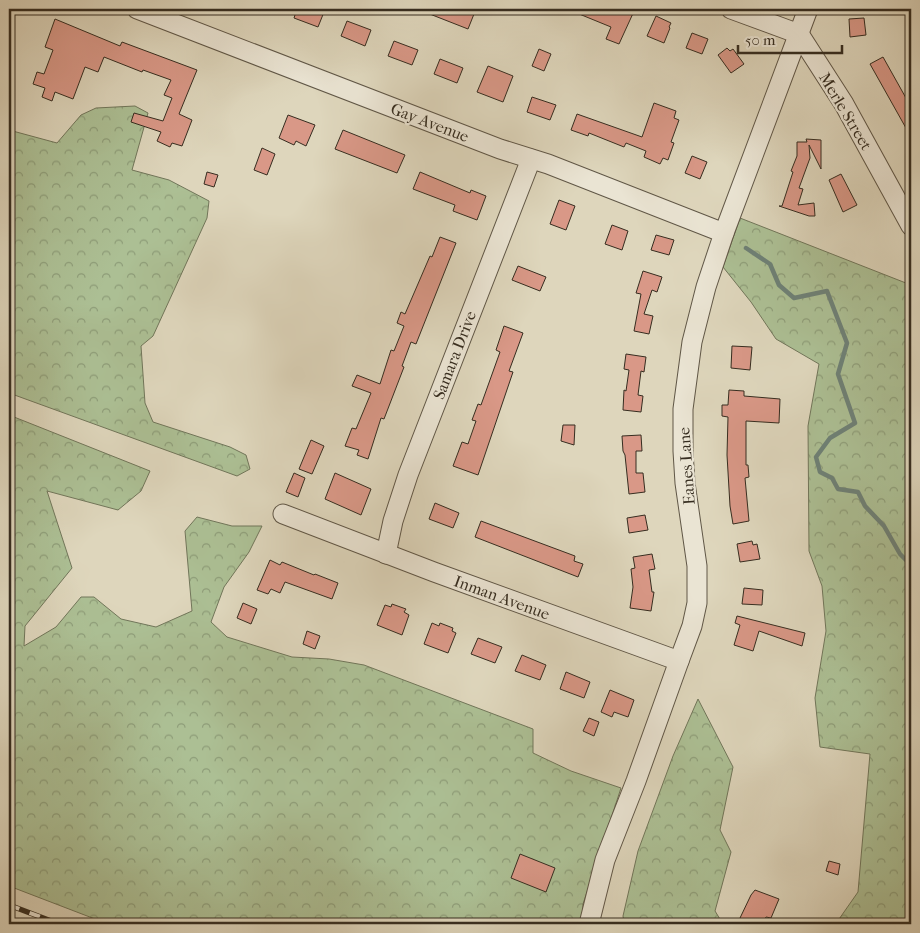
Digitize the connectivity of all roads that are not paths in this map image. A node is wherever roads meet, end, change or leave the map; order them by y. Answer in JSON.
{"nodes":[{"id":1,"x":137,"y":9,"type":"edge"},
{"id":2,"x":731,"y":9,"type":"edge"},
{"id":3,"x":808,"y":9,"type":"edge"},
{"id":4,"x":799,"y":34,"type":"junction"},
{"id":5,"x":531,"y":159,"type":"junction"},
{"id":6,"x":911,"y":226,"type":"edge"},
{"id":7,"x":724,"y":233,"type":"junction"},
{"id":8,"x":283,"y":514,"type":"dead end"},
{"id":9,"x":386,"y":554,"type":"junction"},
{"id":10,"x":680,"y":661,"type":"junction"},
{"id":11,"x":589,"y":924,"type":"edge"}],
"edges":[{"from":1,"to":5,"type":"street","name":"Gay Avenue"},
{"from":2,"to":4,"type":"street"},
{"from":3,"to":4,"type":"street","name":"Eanes Lane"},
{"from":4,"to":6,"type":"street","name":"Merle Street"},
{"from":4,"to":7,"type":"street","name":"Eanes Lane"},
{"from":5,"to":7,"type":"street","name":"Gay Avenue"},
{"from":5,"to":9,"type":"street","name":"Samara Drive"},
{"from":7,"to":10,"type":"street","name":"Eanes Lane"},
{"from":8,"to":9,"type":"street","name":"Inman Avenue"},
{"from":9,"to":10,"type":"street","name":"Inman Avenue"},
{"from":10,"to":11,"type":"street","name":"Eanes Lane"}]}
